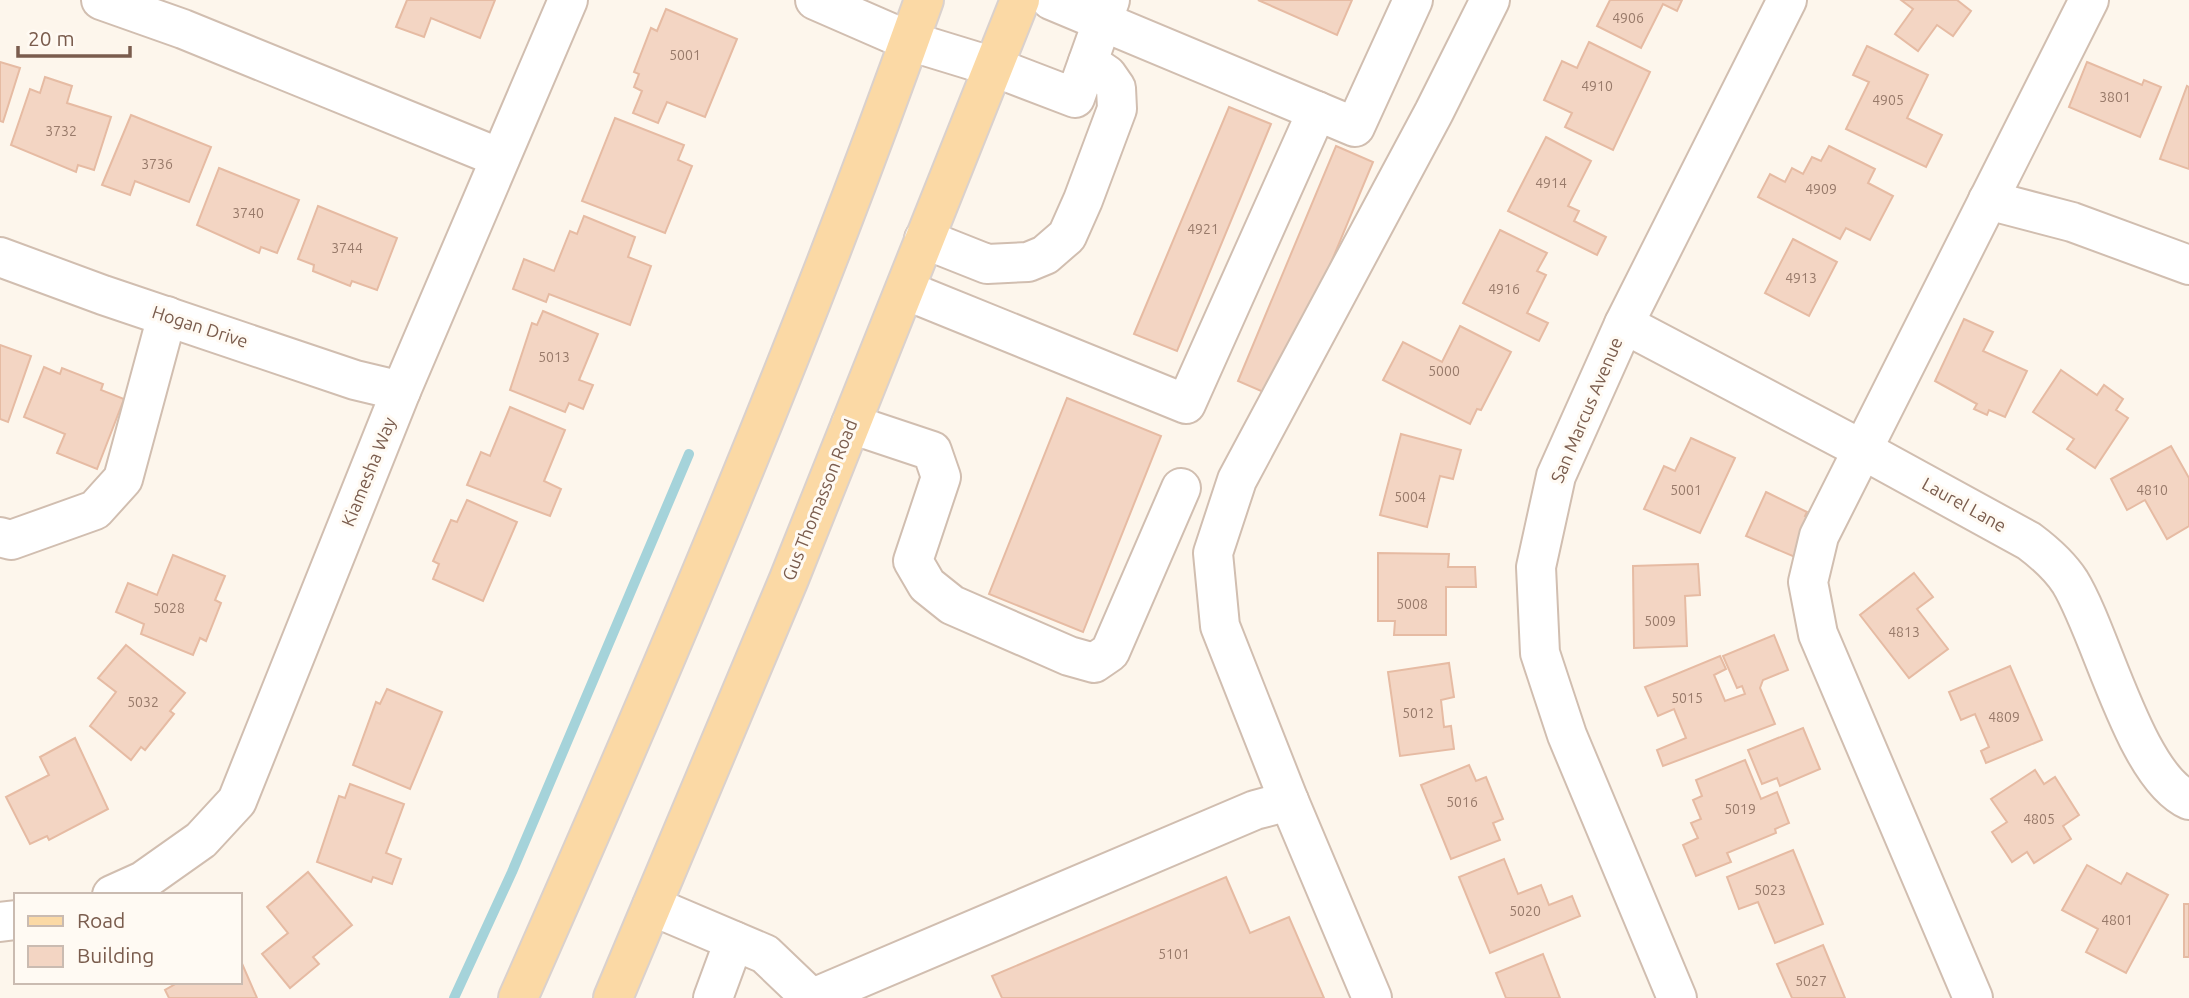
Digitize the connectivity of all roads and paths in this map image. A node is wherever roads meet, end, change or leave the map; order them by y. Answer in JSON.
{"nodes":[{"id":1,"x":101,"y":0,"type":"edge"},
{"id":2,"x":568,"y":0,"type":"edge"},
{"id":3,"x":815,"y":0,"type":"edge"},
{"id":4,"x":924,"y":0,"type":"edge"},
{"id":5,"x":1020,"y":0,"type":"edge"},
{"id":6,"x":1051,"y":0,"type":"edge"},
{"id":7,"x":1413,"y":0,"type":"edge"},
{"id":8,"x":1490,"y":0,"type":"edge"},
{"id":9,"x":1787,"y":0,"type":"edge"},
{"id":10,"x":2089,"y":0,"type":"edge"},
{"id":11,"x":1106,"y":11,"type":"edge"},
{"id":12,"x":909,"y":41,"type":"junction"},
{"id":13,"x":1088,"y":62,"type":"junction"},
{"id":14,"x":994,"y":67,"type":"junction"},
{"id":15,"x":1317,"y":111,"type":"junction"},
{"id":16,"x":500,"y":158,"type":"junction"},
{"id":17,"x":1988,"y":200,"type":"junction"},
{"id":18,"x":924,"y":239,"type":"junction"},
{"id":19,"x":0,"y":257,"type":"edge"},
{"id":20,"x":2189,"y":265,"type":"edge"},
{"id":21,"x":905,"y":290,"type":"junction"},
{"id":22,"x":167,"y":316,"type":"junction"},
{"id":23,"x":1624,"y":324,"type":"junction"},
{"id":24,"x":401,"y":391,"type":"junction"},
{"id":25,"x":851,"y":425,"type":"junction"},
{"id":26,"x":1863,"y":450,"type":"junction"},
{"id":27,"x":1181,"y":488,"type":"dead end"},
{"id":28,"x":0,"y":537,"type":"edge"},
{"id":29,"x":2189,"y":800,"type":"edge"},
{"id":30,"x":1289,"y":801,"type":"junction"},
{"id":31,"x":116,"y":893,"type":"edge"},
{"id":32,"x":652,"y":906,"type":"junction"},
{"id":33,"x":734,"y":941,"type":"junction"},
{"id":34,"x":518,"y":998,"type":"edge"},
{"id":35,"x":613,"y":998,"type":"edge"},
{"id":36,"x":713,"y":998,"type":"edge"},
{"id":37,"x":812,"y":998,"type":"edge"},
{"id":38,"x":1372,"y":998,"type":"edge"},
{"id":39,"x":1677,"y":998,"type":"edge"},
{"id":40,"x":1973,"y":998,"type":"edge"}],
"edges":[{"from":1,"to":16,"type":"street"},
{"from":2,"to":16,"type":"street","name":"Kiamesha Way"},
{"from":3,"to":12,"type":"street"},
{"from":4,"to":12,"type":"main road"},
{"from":5,"to":14,"type":"main road","name":"Gus Thomasson Road"},
{"from":6,"to":11,"type":"street"},
{"from":7,"to":15,"type":"street"},
{"from":8,"to":30,"type":"street"},
{"from":9,"to":23,"type":"street","name":"San Marcus Avenue"},
{"from":10,"to":17,"type":"street"},
{"from":11,"to":13,"type":"street"},
{"from":11,"to":15,"type":"street"},
{"from":12,"to":14,"type":"street"},
{"from":12,"to":34,"type":"main road"},
{"from":13,"to":14,"type":"street"},
{"from":13,"to":18,"type":"street"},
{"from":14,"to":18,"type":"main road","name":"Gus Thomasson Road"},
{"from":15,"to":21,"type":"street"},
{"from":16,"to":24,"type":"street","name":"Kiamesha Way"},
{"from":17,"to":20,"type":"street"},
{"from":17,"to":26,"type":"street"},
{"from":18,"to":21,"type":"main road","name":"Gus Thomasson Road"},
{"from":19,"to":22,"type":"street","name":"Hogan Drive"},
{"from":21,"to":25,"type":"main road","name":"Gus Thomasson Road"},
{"from":22,"to":24,"type":"street","name":"Hogan Drive"},
{"from":22,"to":28,"type":"street"},
{"from":23,"to":26,"type":"street","name":"Laurel Lane"},
{"from":23,"to":39,"type":"street","name":"San Marcus Avenue"},
{"from":24,"to":31,"type":"street","name":"Kiamesha Way"},
{"from":25,"to":27,"type":"street"},
{"from":25,"to":32,"type":"main road","name":"Gus Thomasson Road"},
{"from":26,"to":29,"type":"street","name":"Laurel Lane"},
{"from":26,"to":40,"type":"street"},
{"from":30,"to":37,"type":"street"},
{"from":30,"to":38,"type":"street"},
{"from":32,"to":33,"type":"street"},
{"from":32,"to":35,"type":"main road","name":"Gus Thomasson Road"},
{"from":33,"to":36,"type":"street"},
{"from":33,"to":37,"type":"street"}]}
